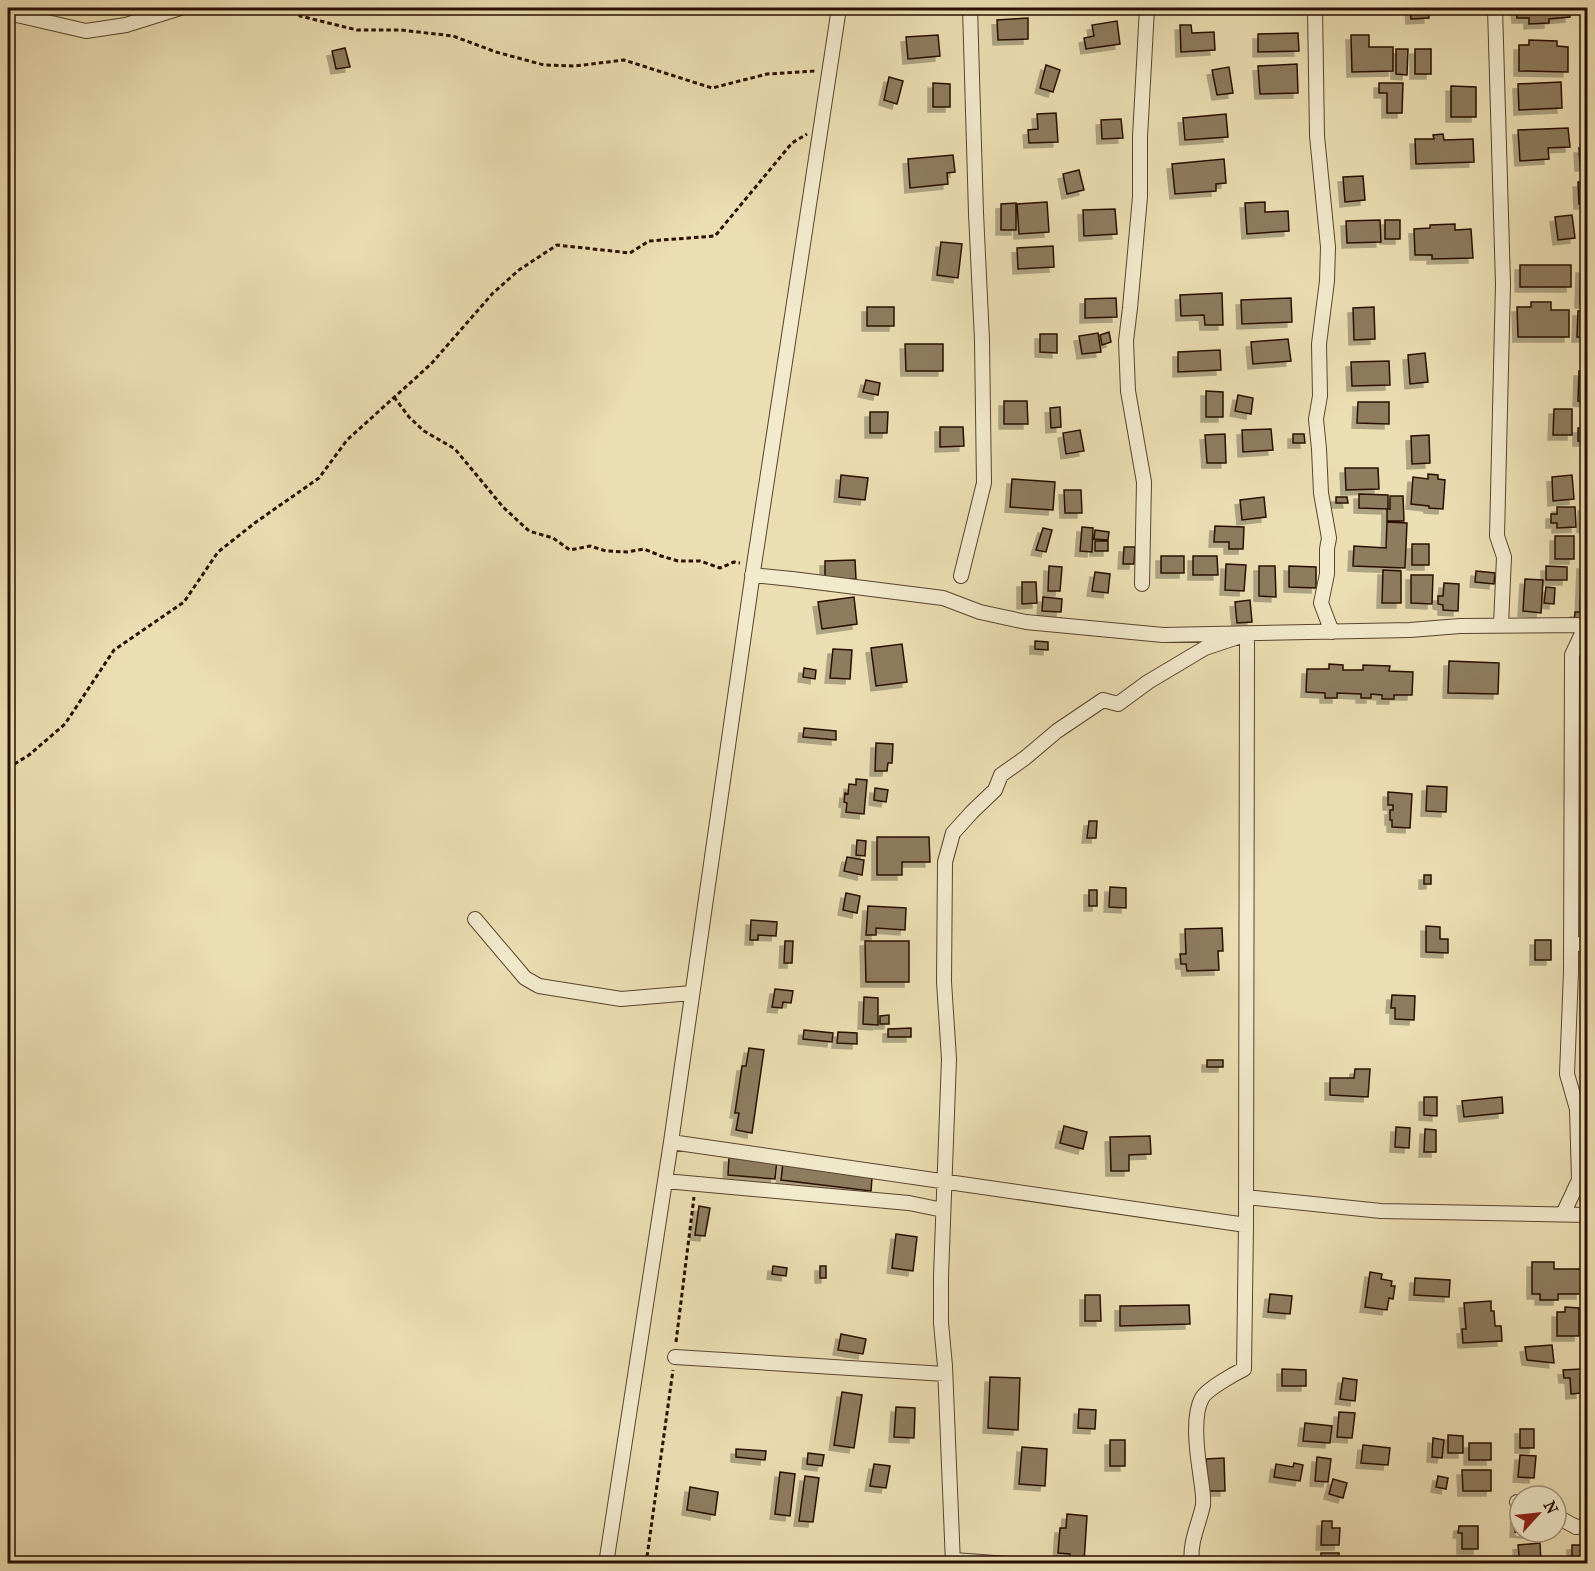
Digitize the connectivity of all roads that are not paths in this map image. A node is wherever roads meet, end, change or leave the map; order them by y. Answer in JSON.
{"nodes":[{"id":1,"x":180,"y":8,"type":"edge"},
{"id":2,"x":839,"y":8,"type":"edge"},
{"id":3,"x":970,"y":8,"type":"edge"},
{"id":4,"x":1147,"y":8,"type":"edge"},
{"id":5,"x":1315,"y":8,"type":"edge"},
{"id":6,"x":1495,"y":8,"type":"edge"},
{"id":7,"x":8,"y":13,"type":"edge"},
{"id":8,"x":753,"y":570,"type":"junction"},
{"id":9,"x":961,"y":576,"type":"dead end"},
{"id":10,"x":1142,"y":584,"type":"dead end"},
{"id":11,"x":1501,"y":625,"type":"junction"},
{"id":12,"x":1587,"y":625,"type":"edge"},
{"id":13,"x":1332,"y":632,"type":"junction"},
{"id":14,"x":1247,"y":634,"type":"junction"},
{"id":15,"x":475,"y":919,"type":"dead end"},
{"id":16,"x":1571,"y":944,"type":"junction"},
{"id":17,"x":1587,"y":945,"type":"edge"},
{"id":18,"x":692,"y":993,"type":"junction"},
{"id":19,"x":671,"y":1142,"type":"junction"},
{"id":20,"x":665,"y":1180,"type":"junction"},
{"id":21,"x":945,"y":1182,"type":"junction"},
{"id":22,"x":1583,"y":1182,"type":"edge"},
{"id":23,"x":1246,"y":1197,"type":"junction"},
{"id":24,"x":943,"y":1210,"type":"junction"},
{"id":25,"x":1563,"y":1214,"type":"junction"},
{"id":26,"x":1587,"y":1215,"type":"edge"},
{"id":27,"x":1246,"y":1225,"type":"junction"},
{"id":28,"x":675,"y":1357,"type":"road end"},
{"id":29,"x":945,"y":1374,"type":"junction"},
{"id":30,"x":1568,"y":1523,"type":"edge"},
{"id":31,"x":1587,"y":1526,"type":"edge"},
{"id":32,"x":953,"y":1562,"type":"edge"},
{"id":33,"x":606,"y":1563,"type":"edge"},
{"id":34,"x":1009,"y":1563,"type":"edge"},
{"id":35,"x":1192,"y":1563,"type":"edge"}],
"edges":[{"from":1,"to":7,"type":"street"},
{"from":2,"to":8,"type":"street"},
{"from":3,"to":9,"type":"street"},
{"from":4,"to":10,"type":"street"},
{"from":5,"to":13,"type":"street"},
{"from":6,"to":11,"type":"street"},
{"from":8,"to":14,"type":"street"},
{"from":8,"to":18,"type":"street"},
{"from":11,"to":12,"type":"street"},
{"from":11,"to":13,"type":"street"},
{"from":12,"to":16,"type":"street"},
{"from":13,"to":14,"type":"street"},
{"from":14,"to":21,"type":"street"},
{"from":14,"to":23,"type":"street"},
{"from":15,"to":18,"type":"street"},
{"from":16,"to":17,"type":"street"},
{"from":16,"to":22,"type":"street"},
{"from":18,"to":19,"type":"street"},
{"from":19,"to":20,"type":"street"},
{"from":19,"to":21,"type":"street"},
{"from":20,"to":24,"type":"street"},
{"from":20,"to":33,"type":"street"},
{"from":21,"to":24,"type":"street"},
{"from":21,"to":27,"type":"street"},
{"from":22,"to":25,"type":"street"},
{"from":23,"to":25,"type":"street"},
{"from":23,"to":27,"type":"street"},
{"from":24,"to":29,"type":"street"},
{"from":25,"to":26,"type":"street"},
{"from":27,"to":35,"type":"street"},
{"from":28,"to":29,"type":"street"},
{"from":29,"to":32,"type":"street"},
{"from":30,"to":31,"type":"street"},
{"from":32,"to":34,"type":"street"}]}
